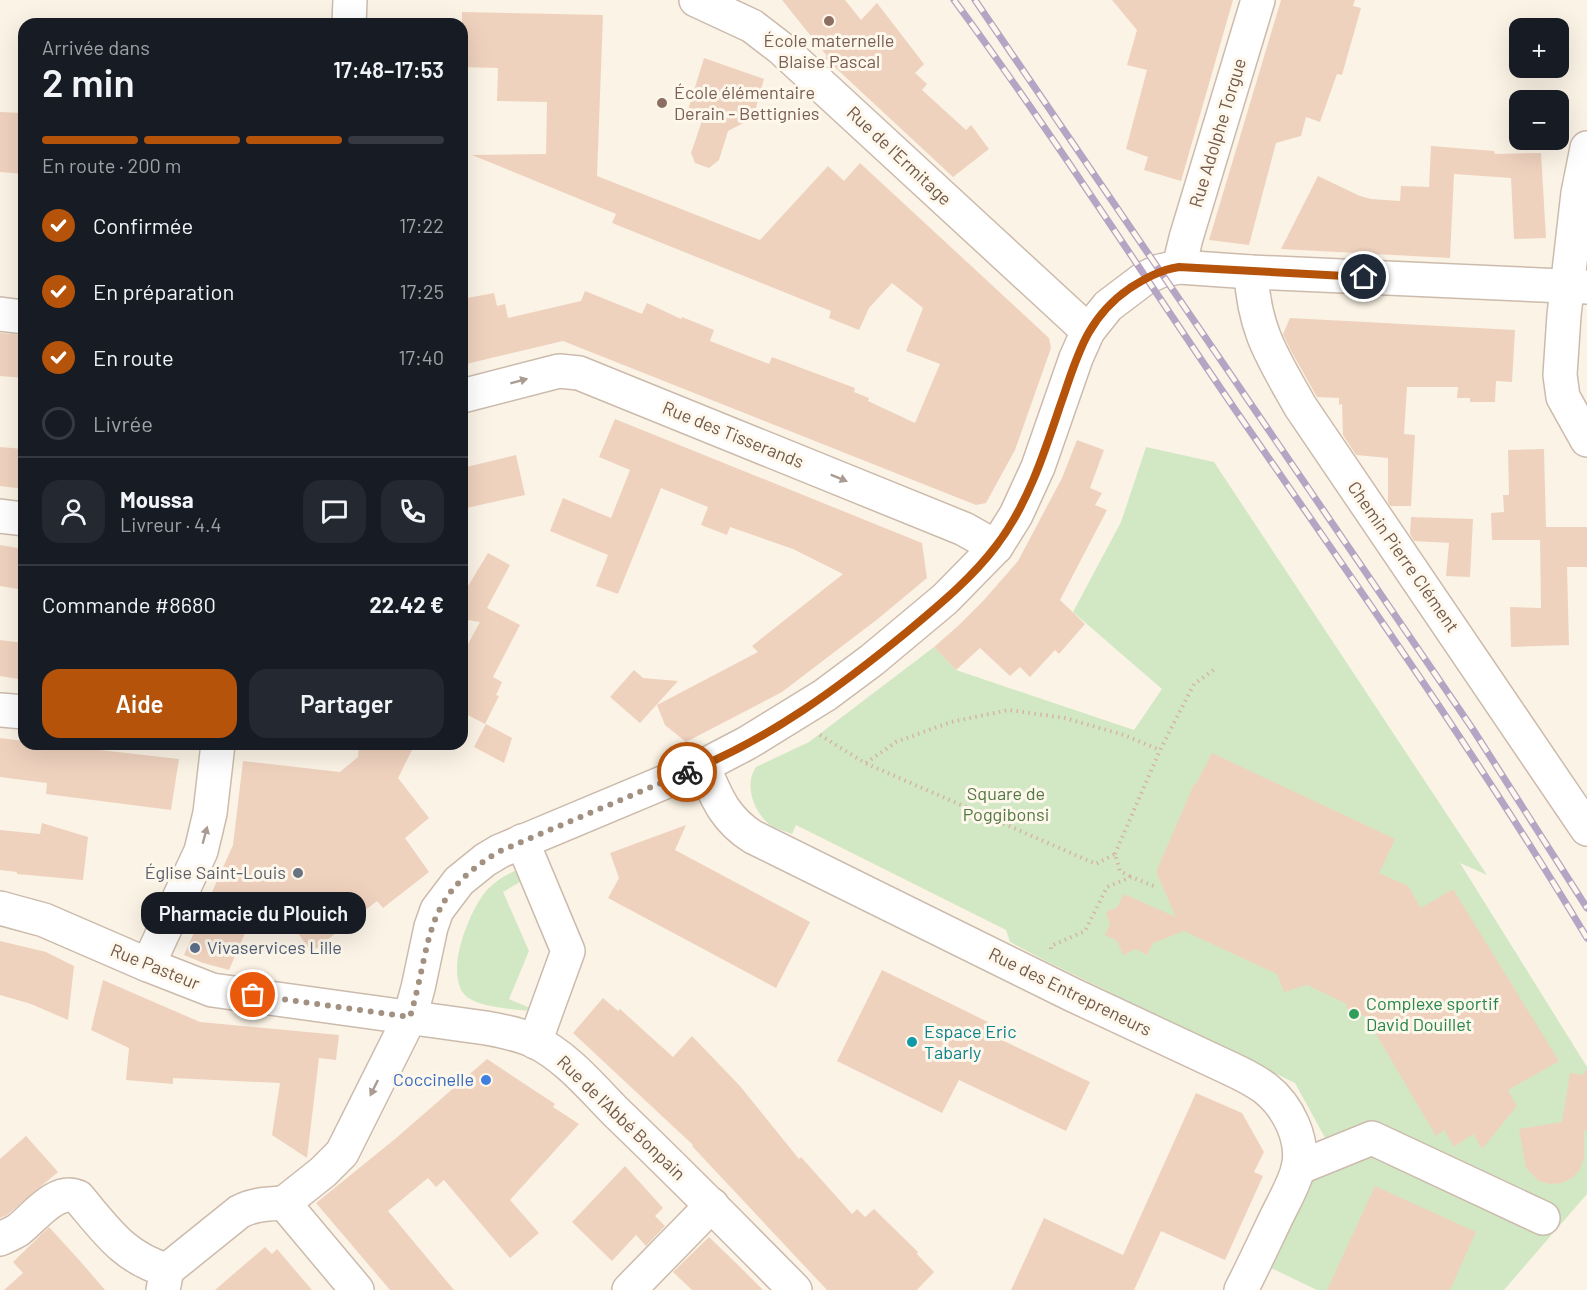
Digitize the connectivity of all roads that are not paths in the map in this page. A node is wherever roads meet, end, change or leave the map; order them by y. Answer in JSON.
{"nodes":[{"id":1,"x":350,"y":0,"type":"edge"},
{"id":2,"x":696,"y":0,"type":"edge"},
{"id":3,"x":1258,"y":0,"type":"edge"},
{"id":4,"x":349,"y":18,"type":"edge"},
{"id":5,"x":1587,"y":148,"type":"edge"},
{"id":6,"x":1179,"y":267,"type":"junction"},
{"id":7,"x":1251,"y":272,"type":"junction"},
{"id":8,"x":1577,"y":287,"type":"edge"},
{"id":9,"x":0,"y":314,"type":"edge"},
{"id":10,"x":18,"y":316,"type":"edge"},
{"id":11,"x":1088,"y":331,"type":"junction"},
{"id":12,"x":468,"y":394,"type":"edge"},
{"id":13,"x":1587,"y":440,"type":"edge"},
{"id":14,"x":0,"y":516,"type":"edge"},
{"id":15,"x":18,"y":518,"type":"edge"},
{"id":16,"x":996,"y":547,"type":"junction"},
{"id":17,"x":0,"y":710,"type":"edge"},
{"id":18,"x":18,"y":712,"type":"edge"},
{"id":19,"x":217,"y":750,"type":"edge"},
{"id":20,"x":703,"y":766,"type":"junction"},
{"id":21,"x":1587,"y":828,"type":"edge"},
{"id":22,"x":522,"y":841,"type":"junction"},
{"id":23,"x":0,"y":908,"type":"edge"},
{"id":24,"x":148,"y":965,"type":"junction"},
{"id":25,"x":410,"y":1017,"type":"junction"},
{"id":26,"x":535,"y":1042,"type":"junction"},
{"id":27,"x":1298,"y":1168,"type":"junction"},
{"id":28,"x":284,"y":1203,"type":"junction"},
{"id":29,"x":712,"y":1205,"type":"junction"},
{"id":30,"x":1543,"y":1218,"type":"dead end"},
{"id":31,"x":0,"y":1239,"type":"edge"},
{"id":32,"x":165,"y":1280,"type":"edge"},
{"id":33,"x":357,"y":1290,"type":"edge"},
{"id":34,"x":629,"y":1290,"type":"edge"},
{"id":35,"x":795,"y":1290,"type":"edge"},
{"id":36,"x":1241,"y":1290,"type":"edge"}],
"edges":[{"from":1,"to":4,"type":"street"},
{"from":2,"to":11,"type":"street","name":"Rue de l'Ermitage"},
{"from":3,"to":6,"type":"street","name":"Rue Adolphe Torgue"},
{"from":5,"to":8,"type":"street"},
{"from":6,"to":7,"type":"street"},
{"from":6,"to":11,"type":"street"},
{"from":7,"to":8,"type":"street"},
{"from":7,"to":21,"type":"street","name":"Chemin Pierre Clément"},
{"from":8,"to":13,"type":"street"},
{"from":9,"to":10,"type":"street"},
{"from":11,"to":16,"type":"street"},
{"from":12,"to":16,"type":"street","name":"Rue des Tisserands","one_way":true},
{"from":14,"to":15,"type":"street"},
{"from":16,"to":20,"type":"street"},
{"from":17,"to":18,"type":"street"},
{"from":24,"to":19,"type":"street","one_way":true},
{"from":20,"to":22,"type":"street"},
{"from":20,"to":27,"type":"street","name":"Rue des Entrepreneurs"},
{"from":22,"to":25,"type":"street"},
{"from":22,"to":26,"type":"street"},
{"from":23,"to":24,"type":"street","name":"Rue Pasteur"},
{"from":24,"to":25,"type":"street","name":"Rue Pasteur"},
{"from":25,"to":26,"type":"street","name":"Rue de l'Abbé Bonpain"},
{"from":25,"to":28,"type":"street","one_way":true},
{"from":26,"to":29,"type":"street","name":"Rue de l'Abbé Bonpain"},
{"from":27,"to":30,"type":"street"},
{"from":27,"to":36,"type":"street","name":"Rue des Entrepreneurs"},
{"from":28,"to":32,"type":"street"},
{"from":28,"to":33,"type":"street"},
{"from":29,"to":34,"type":"street"},
{"from":29,"to":35,"type":"street","name":"Rue de l'Abbé Bonpain"},
{"from":31,"to":32,"type":"street"}]}
